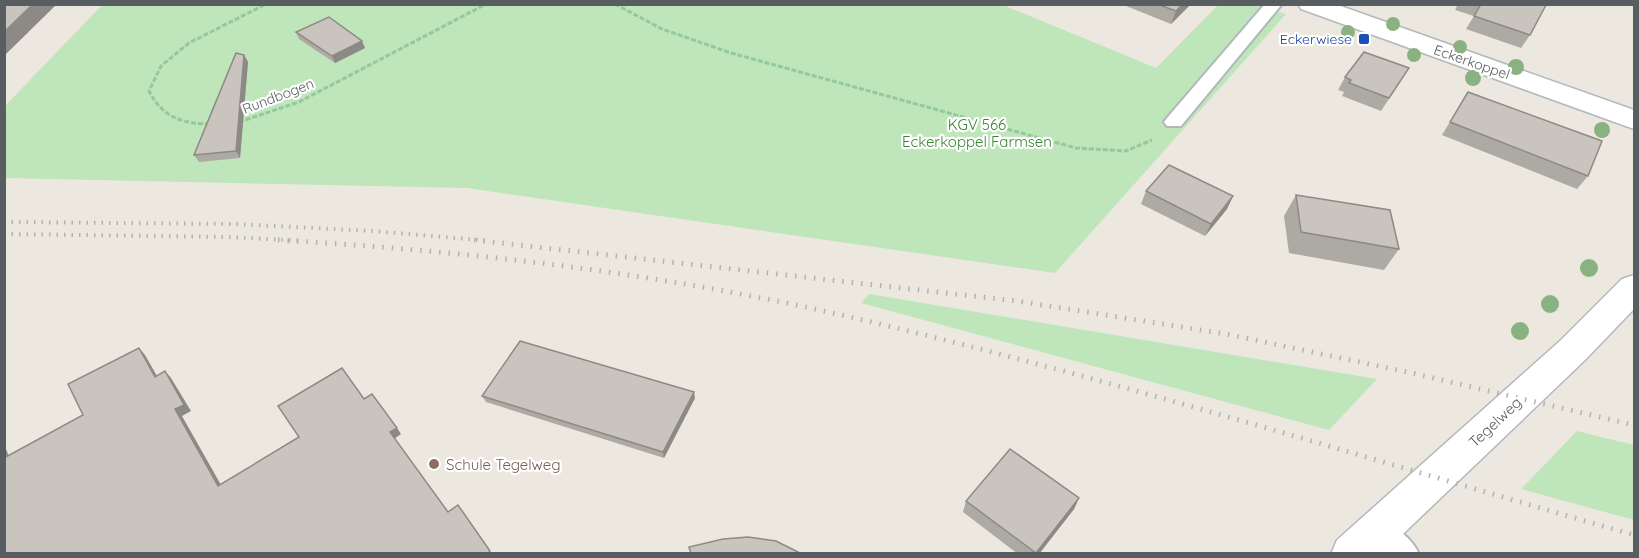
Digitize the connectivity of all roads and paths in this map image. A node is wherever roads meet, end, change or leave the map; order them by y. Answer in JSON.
{"nodes":[{"id":1,"x":266,"y":4,"type":"edge"},
{"id":2,"x":486,"y":4,"type":"edge"},
{"id":3,"x":615,"y":4,"type":"edge"},
{"id":4,"x":1274,"y":4,"type":"edge"},
{"id":5,"x":1310,"y":4,"type":"edge"},
{"id":6,"x":1635,"y":120,"type":"edge"},
{"id":7,"x":237,"y":122,"type":"edge"},
{"id":8,"x":1174,"y":122,"type":"joint"},
{"id":9,"x":214,"y":123,"type":"edge"},
{"id":10,"x":1635,"y":288,"type":"edge"},
{"id":11,"x":1378,"y":546,"type":"edge"}],
"edges":[{"from":1,"to":9,"type":"path"},
{"from":2,"to":7,"type":"path","name":"Rundbogen"},
{"from":3,"to":8,"type":"path"},
{"from":4,"to":8,"type":"lane"},
{"from":5,"to":6,"type":"street","name":"Eckerkoppel"},
{"from":10,"to":11,"type":"street","name":"Tegelweg"}]}
